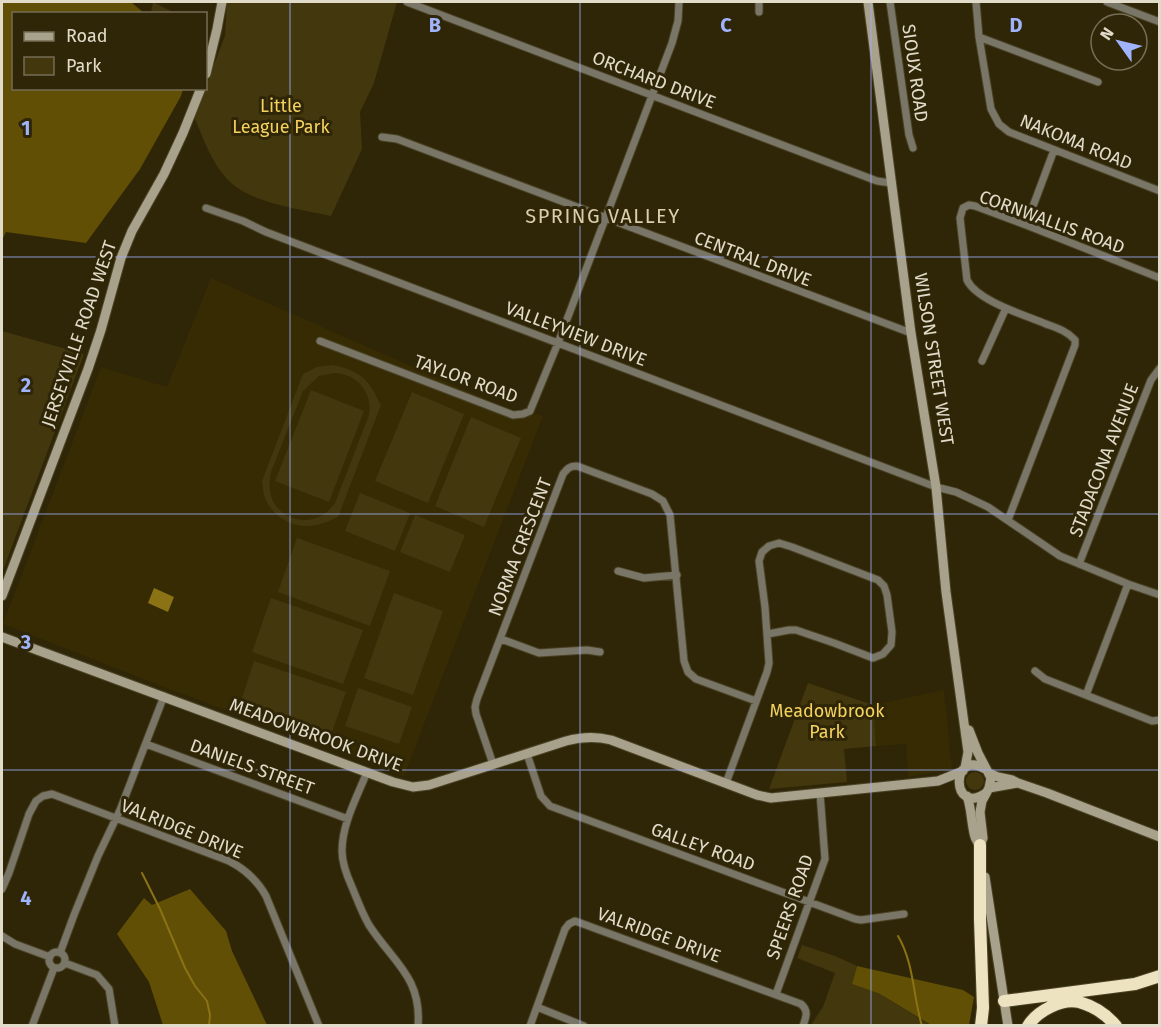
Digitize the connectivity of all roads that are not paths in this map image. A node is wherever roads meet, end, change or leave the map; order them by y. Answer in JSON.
{"nodes":[{"id":1,"x":222,"y":2,"type":"edge"},
{"id":2,"x":406,"y":2,"type":"edge"},
{"id":3,"x":679,"y":2,"type":"edge"},
{"id":4,"x":759,"y":2,"type":"edge"},
{"id":5,"x":868,"y":2,"type":"edge"},
{"id":6,"x":890,"y":2,"type":"edge"},
{"id":7,"x":976,"y":2,"type":"edge"},
{"id":8,"x":1107,"y":2,"type":"edge"},
{"id":9,"x":759,"y":12,"type":"dead end"},
{"id":10,"x":1160,"y":22,"type":"edge"},
{"id":11,"x":979,"y":37,"type":"junction"},
{"id":12,"x":207,"y":70,"type":"edge"},
{"id":13,"x":1098,"y":82,"type":"dead end"},
{"id":14,"x":200,"y":90,"type":"edge"},
{"id":15,"x":652,"y":95,"type":"junction"},
{"id":16,"x":382,"y":137,"type":"dead end"},
{"id":17,"x":913,"y":148,"type":"dead end"},
{"id":18,"x":1054,"y":150,"type":"junction"},
{"id":19,"x":891,"y":183,"type":"junction"},
{"id":20,"x":1160,"y":191,"type":"edge"},
{"id":21,"x":206,"y":208,"type":"dead end"},
{"id":22,"x":604,"y":219,"type":"junction"},
{"id":23,"x":1026,"y":225,"type":"junction"},
{"id":24,"x":1160,"y":278,"type":"edge"},
{"id":25,"x":1006,"y":308,"type":"junction"},
{"id":26,"x":911,"y":333,"type":"junction"},
{"id":27,"x":320,"y":341,"type":"dead end"},
{"id":28,"x":558,"y":343,"type":"junction"},
{"id":29,"x":982,"y":361,"type":"dead end"},
{"id":30,"x":1160,"y":368,"type":"edge"},
{"id":31,"x":936,"y":486,"type":"junction"},
{"id":32,"x":1008,"y":520,"type":"junction"},
{"id":33,"x":1079,"y":564,"type":"junction"},
{"id":34,"x":618,"y":571,"type":"dead end"},
{"id":35,"x":677,"y":575,"type":"junction"},
{"id":36,"x":1128,"y":584,"type":"junction"},
{"id":37,"x":1160,"y":595,"type":"edge"},
{"id":38,"x":2,"y":596,"type":"edge"},
{"id":39,"x":768,"y":634,"type":"junction"},
{"id":40,"x":2,"y":637,"type":"edge"},
{"id":41,"x":501,"y":639,"type":"junction"},
{"id":42,"x":600,"y":652,"type":"dead end"},
{"id":43,"x":1035,"y":671,"type":"dead end"},
{"id":44,"x":1086,"y":695,"type":"junction"},
{"id":45,"x":164,"y":696,"type":"junction"},
{"id":46,"x":756,"y":701,"type":"junction"},
{"id":47,"x":1160,"y":720,"type":"edge"},
{"id":48,"x":965,"y":722,"type":"junction"},
{"id":49,"x":146,"y":744,"type":"junction"},
{"id":50,"x":527,"y":753,"type":"junction"},
{"id":51,"x":493,"y":765,"type":"junction"},
{"id":52,"x":964,"y":770,"type":"junction"},
{"id":53,"x":987,"y":771,"type":"junction"},
{"id":54,"x":367,"y":772,"type":"junction"},
{"id":55,"x":938,"y":781,"type":"junction"},
{"id":56,"x":726,"y":783,"type":"junction"},
{"id":57,"x":1018,"y":783,"type":"junction"},
{"id":58,"x":988,"y":791,"type":"junction"},
{"id":59,"x":819,"y":793,"type":"junction"},
{"id":60,"x":964,"y":793,"type":"junction"},
{"id":61,"x":116,"y":819,"type":"junction"},
{"id":62,"x":348,"y":819,"type":"junction"},
{"id":63,"x":1160,"y":837,"type":"edge"},
{"id":64,"x":980,"y":845,"type":"junction"},
{"id":65,"x":2,"y":889,"type":"edge"},
{"id":66,"x":810,"y":903,"type":"junction"},
{"id":67,"x":904,"y":914,"type":"dead end"},
{"id":68,"x":2,"y":936,"type":"edge"},
{"id":69,"x":60,"y":953,"type":"junction"},
{"id":70,"x":50,"y":957,"type":"junction"},
{"id":71,"x":65,"y":963,"type":"junction"},
{"id":72,"x":54,"y":968,"type":"junction"},
{"id":73,"x":1160,"y":976,"type":"edge"},
{"id":74,"x":776,"y":994,"type":"junction"},
{"id":75,"x":1004,"y":1001,"type":"junction"},
{"id":76,"x":537,"y":1007,"type":"junction"},
{"id":77,"x":32,"y":1026,"type":"edge"},
{"id":78,"x":115,"y":1026,"type":"edge"},
{"id":79,"x":319,"y":1026,"type":"edge"},
{"id":80,"x":418,"y":1026,"type":"edge"},
{"id":81,"x":530,"y":1026,"type":"edge"},
{"id":82,"x":584,"y":1026,"type":"edge"},
{"id":83,"x":803,"y":1026,"type":"edge"},
{"id":84,"x":981,"y":1026,"type":"edge"},
{"id":85,"x":1008,"y":1026,"type":"edge"},
{"id":86,"x":1028,"y":1026,"type":"edge"},
{"id":87,"x":1116,"y":1026,"type":"edge"}],
"edges":[{"from":1,"to":12,"type":"main road"},
{"from":2,"to":15,"type":"street","name":"ORCHARD DRIVE"},
{"from":3,"to":15,"type":"street","name":"TAYLOR ROAD"},
{"from":4,"to":9,"type":"street"},
{"from":5,"to":19,"type":"main road","name":"WILSON STREET WEST"},
{"from":6,"to":17,"type":"street","name":"SIOUX ROAD"},
{"from":7,"to":11,"type":"street","name":"NAKOMA ROAD"},
{"from":8,"to":10,"type":"street"},
{"from":11,"to":13,"type":"street"},
{"from":11,"to":18,"type":"street","name":"NAKOMA ROAD"},
{"from":14,"to":38,"type":"main road","name":"JERSEYVILLE ROAD WEST"},
{"from":15,"to":19,"type":"street","name":"ORCHARD DRIVE"},
{"from":15,"to":22,"type":"street","name":"TAYLOR ROAD"},
{"from":16,"to":22,"type":"street","name":"CENTRAL DRIVE"},
{"from":18,"to":20,"type":"street","name":"NAKOMA ROAD"},
{"from":18,"to":23,"type":"street"},
{"from":19,"to":26,"type":"main road","name":"WILSON STREET WEST"},
{"from":21,"to":28,"type":"street","name":"VALLEYVIEW DRIVE"},
{"from":22,"to":26,"type":"street","name":"CENTRAL DRIVE"},
{"from":22,"to":28,"type":"street","name":"TAYLOR ROAD"},
{"from":23,"to":24,"type":"street","name":"CORNWALLIS ROAD"},
{"from":23,"to":25,"type":"street","name":"CORNWALLIS ROAD"},
{"from":25,"to":29,"type":"street"},
{"from":25,"to":32,"type":"street","name":"CORNWALLIS ROAD"},
{"from":26,"to":31,"type":"main road","name":"WILSON STREET WEST"},
{"from":27,"to":28,"type":"street","name":"TAYLOR ROAD"},
{"from":28,"to":31,"type":"street","name":"VALLEYVIEW DRIVE"},
{"from":30,"to":33,"type":"street","name":"STADACONA AVENUE"},
{"from":31,"to":32,"type":"street","name":"VALLEYVIEW DRIVE"},
{"from":31,"to":48,"type":"main road","name":"WILSON STREET WEST"},
{"from":32,"to":33,"type":"street","name":"VALLEYVIEW DRIVE"},
{"from":33,"to":36,"type":"street","name":"VALLEYVIEW DRIVE"},
{"from":34,"to":35,"type":"street"},
{"from":35,"to":41,"type":"street","name":"NORMA CRESCENT"},
{"from":35,"to":46,"type":"street","name":"NORMA CRESCENT"},
{"from":36,"to":37,"type":"street","name":"VALLEYVIEW DRIVE"},
{"from":36,"to":44,"type":"street"},
{"from":39,"to":39,"type":"street"},
{"from":39,"to":46,"type":"street"},
{"from":40,"to":45,"type":"main road","name":"MEADOWBROOK DRIVE"},
{"from":41,"to":42,"type":"street"},
{"from":41,"to":51,"type":"street","name":"NORMA CRESCENT"},
{"from":43,"to":44,"type":"street"},
{"from":44,"to":47,"type":"street"},
{"from":45,"to":49,"type":"street"},
{"from":45,"to":54,"type":"main road","name":"MEADOWBROOK DRIVE"},
{"from":46,"to":56,"type":"street"},
{"from":48,"to":52,"type":"main road","name":"WILSON STREET WEST"},
{"from":48,"to":53,"type":"main road","name":"WILSON STREET WEST"},
{"from":49,"to":61,"type":"street"},
{"from":49,"to":62,"type":"street","name":"DANIELS STREET"},
{"from":50,"to":51,"type":"main road","name":"MEADOWBROOK DRIVE"},
{"from":50,"to":56,"type":"main road","name":"MEADOWBROOK DRIVE"},
{"from":50,"to":66,"type":"street","name":"GALLEY ROAD"},
{"from":51,"to":54,"type":"main road","name":"MEADOWBROOK DRIVE"},
{"from":52,"to":53,"type":"main road"},
{"from":52,"to":55,"type":"main road","name":"MEADOWBROOK DRIVE"},
{"from":52,"to":60,"type":"main road"},
{"from":53,"to":57,"type":"main road"},
{"from":53,"to":58,"type":"main road"},
{"from":54,"to":62,"type":"street"},
{"from":55,"to":59,"type":"main road","name":"MEADOWBROOK DRIVE"},
{"from":55,"to":60,"type":"main road","name":"MEADOWBROOK DRIVE"},
{"from":56,"to":59,"type":"main road","name":"MEADOWBROOK DRIVE"},
{"from":57,"to":58,"type":"main road"},
{"from":57,"to":63,"type":"main road"},
{"from":58,"to":60,"type":"main road"},
{"from":58,"to":64,"type":"main road"},
{"from":59,"to":66,"type":"street","name":"SPEERS ROAD"},
{"from":60,"to":64,"type":"main road"},
{"from":61,"to":65,"type":"street","name":"VALRIDGE DRIVE"},
{"from":61,"to":69,"type":"street"},
{"from":61,"to":79,"type":"street","name":"VALRIDGE DRIVE"},
{"from":62,"to":80,"type":"street"},
{"from":64,"to":75,"type":"main road"},
{"from":64,"to":84,"type":"highway"},
{"from":66,"to":67,"type":"street","name":"GALLEY ROAD"},
{"from":66,"to":74,"type":"street","name":"SPEERS ROAD"},
{"from":68,"to":70,"type":"street"},
{"from":69,"to":70,"type":"street"},
{"from":69,"to":71,"type":"street"},
{"from":70,"to":72,"type":"street"},
{"from":71,"to":72,"type":"street"},
{"from":71,"to":78,"type":"street"},
{"from":72,"to":77,"type":"street"},
{"from":73,"to":75,"type":"highway"},
{"from":74,"to":76,"type":"street","name":"VALRIDGE DRIVE"},
{"from":74,"to":83,"type":"street","name":"VALRIDGE DRIVE"},
{"from":75,"to":85,"type":"main road"},
{"from":76,"to":81,"type":"street","name":"VALRIDGE DRIVE"},
{"from":76,"to":82,"type":"street"},
{"from":86,"to":87,"type":"highway"}]}
